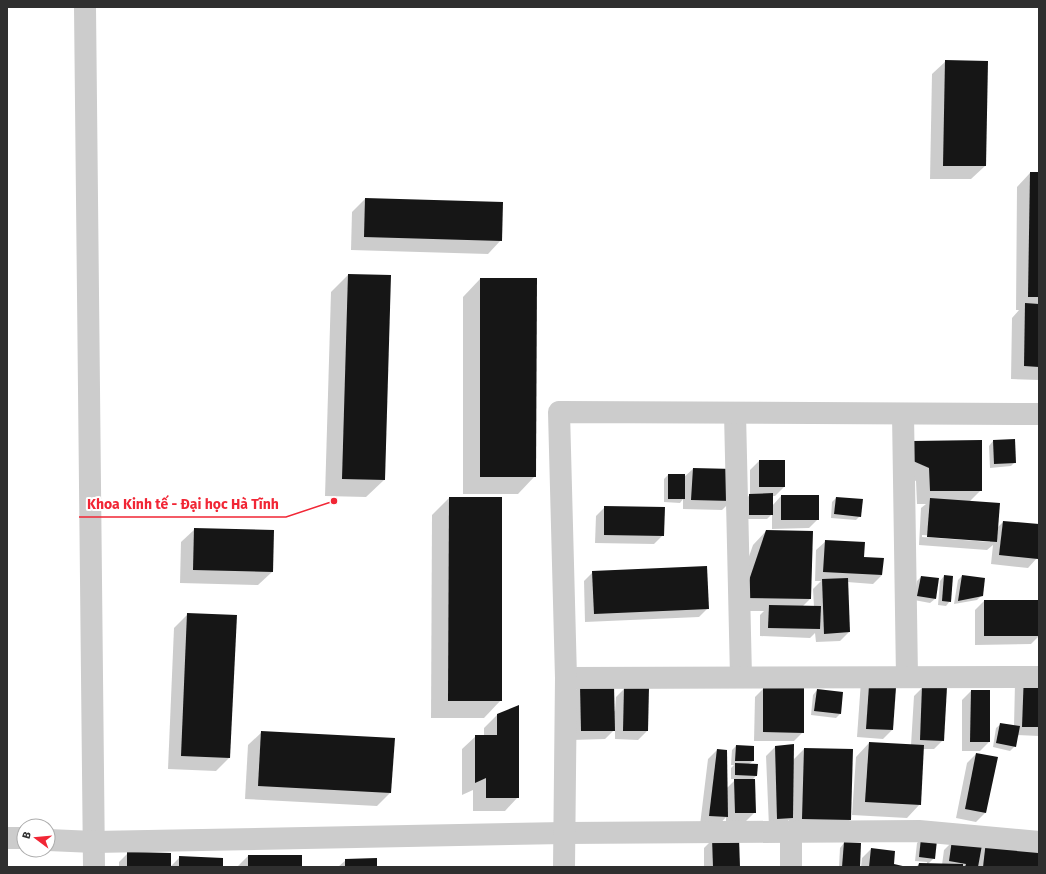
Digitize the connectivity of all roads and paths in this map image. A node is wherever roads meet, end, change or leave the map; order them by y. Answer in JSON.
{"nodes":[{"id":1,"x":85,"y":7,"type":"edge"},
{"id":2,"x":735,"y":413,"type":"junction"},
{"id":3,"x":903,"y":414,"type":"junction"},
{"id":4,"x":1039,"y":414,"type":"edge"},
{"id":5,"x":907,"y":677,"type":"junction"},
{"id":6,"x":1039,"y":677,"type":"edge"},
{"id":7,"x":566,"y":678,"type":"junction"},
{"id":8,"x":741,"y":678,"type":"junction"},
{"id":9,"x":791,"y":832,"type":"junction"},
{"id":10,"x":564,"y":833,"type":"junction"},
{"id":11,"x":56,"y":840,"type":"edge"},
{"id":12,"x":94,"y":842,"type":"junction"},
{"id":13,"x":1039,"y":842,"type":"edge"},
{"id":14,"x":94,"y":867,"type":"edge"},
{"id":15,"x":564,"y":867,"type":"edge"},
{"id":16,"x":791,"y":867,"type":"edge"}],
"edges":[{"from":1,"to":12,"type":"street"},
{"from":2,"to":3,"type":"street"},
{"from":2,"to":7,"type":"street"},
{"from":2,"to":8,"type":"street"},
{"from":3,"to":4,"type":"street"},
{"from":3,"to":5,"type":"street"},
{"from":5,"to":6,"type":"street"},
{"from":5,"to":8,"type":"street"},
{"from":7,"to":8,"type":"street"},
{"from":7,"to":10,"type":"street"},
{"from":9,"to":10,"type":"street"},
{"from":9,"to":13,"type":"street"},
{"from":9,"to":16,"type":"street"},
{"from":10,"to":12,"type":"street"},
{"from":10,"to":15,"type":"street"},
{"from":11,"to":12,"type":"street"},
{"from":12,"to":14,"type":"street"}]}
